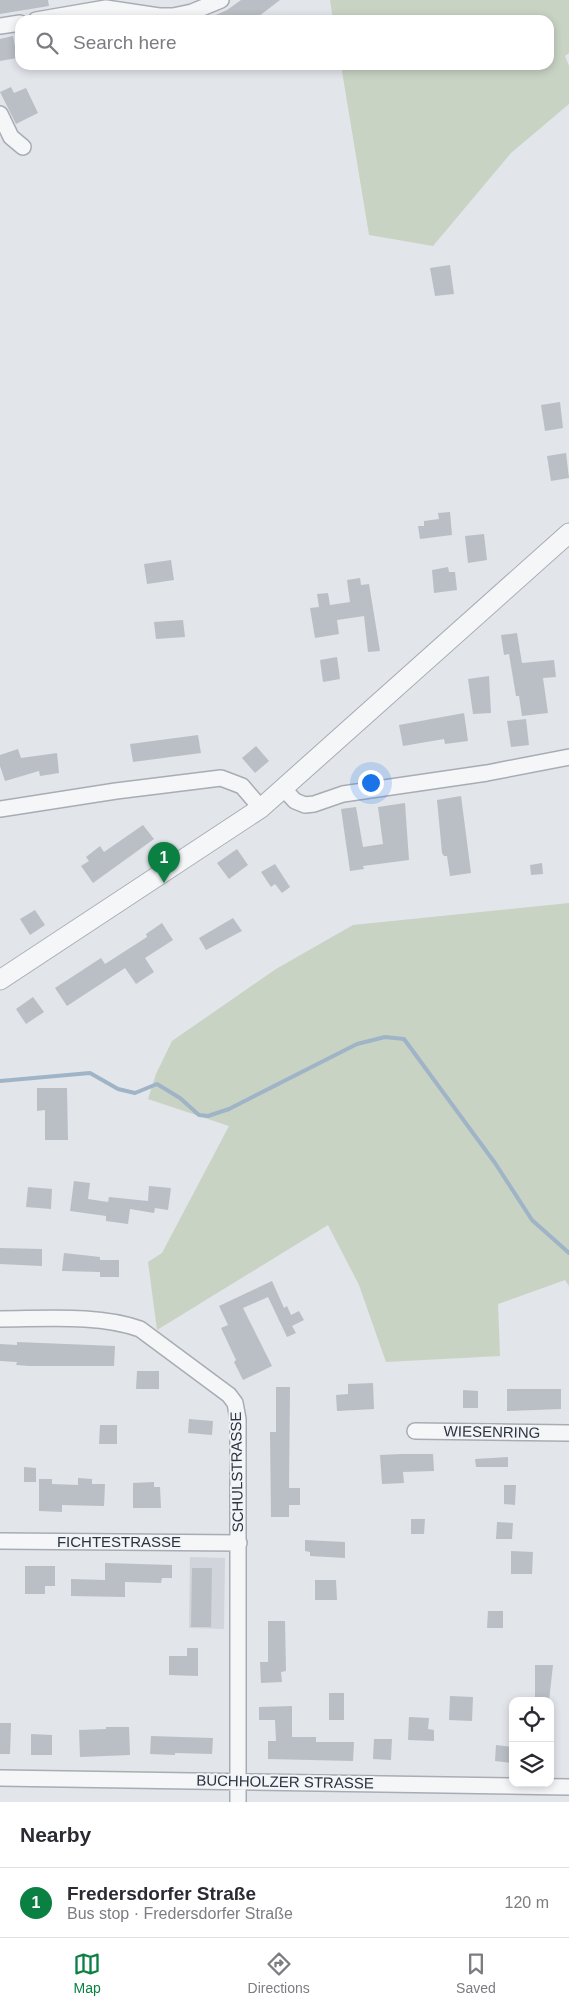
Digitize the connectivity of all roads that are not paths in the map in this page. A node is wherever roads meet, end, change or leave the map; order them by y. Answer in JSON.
{"nodes":[{"id":1,"x":221,"y":0,"type":"edge"},
{"id":2,"x":65,"y":15,"type":"edge"},
{"id":3,"x":152,"y":15,"type":"edge"},
{"id":4,"x":178,"y":15,"type":"edge"},
{"id":5,"x":15,"y":24,"type":"edge"},
{"id":6,"x":0,"y":26,"type":"edge"},
{"id":7,"x":0,"y":114,"type":"edge"},
{"id":8,"x":23,"y":147,"type":"dead end"},
{"id":9,"x":569,"y":533,"type":"edge"},
{"id":10,"x":569,"y":756,"type":"edge"},
{"id":11,"x":282,"y":788,"type":"junction"},
{"id":12,"x":261,"y":808,"type":"junction"},
{"id":13,"x":0,"y":809,"type":"edge"},
{"id":14,"x":0,"y":980,"type":"edge"},
{"id":15,"x":0,"y":1318,"type":"edge"},
{"id":16,"x":415,"y":1431,"type":"dead end"},
{"id":17,"x":569,"y":1433,"type":"edge"},
{"id":18,"x":0,"y":1541,"type":"edge"},
{"id":19,"x":239,"y":1543,"type":"junction"},
{"id":20,"x":0,"y":1778,"type":"edge"},
{"id":21,"x":238,"y":1781,"type":"junction"},
{"id":22,"x":569,"y":1787,"type":"edge"},
{"id":23,"x":238,"y":1802,"type":"edge"}],
"edges":[{"from":1,"to":4,"type":"street"},
{"from":2,"to":3,"type":"street"},
{"from":5,"to":6,"type":"street"},
{"from":7,"to":8,"type":"street"},
{"from":9,"to":11,"type":"street"},
{"from":10,"to":11,"type":"street"},
{"from":11,"to":12,"type":"street"},
{"from":12,"to":13,"type":"street"},
{"from":12,"to":14,"type":"street"},
{"from":15,"to":19,"type":"street","name":"SCHULSTRASSE"},
{"from":16,"to":17,"type":"street","name":"WIESENRING"},
{"from":18,"to":19,"type":"street","name":"FICHTESTRASSE"},
{"from":19,"to":21,"type":"street","name":"SCHULSTRASSE"},
{"from":20,"to":21,"type":"street","name":"BUCHHOLZER STRASSE"},
{"from":21,"to":22,"type":"street","name":"BUCHHOLZER STRASSE"},
{"from":21,"to":23,"type":"street","name":"SCHULSTRASSE"}]}
